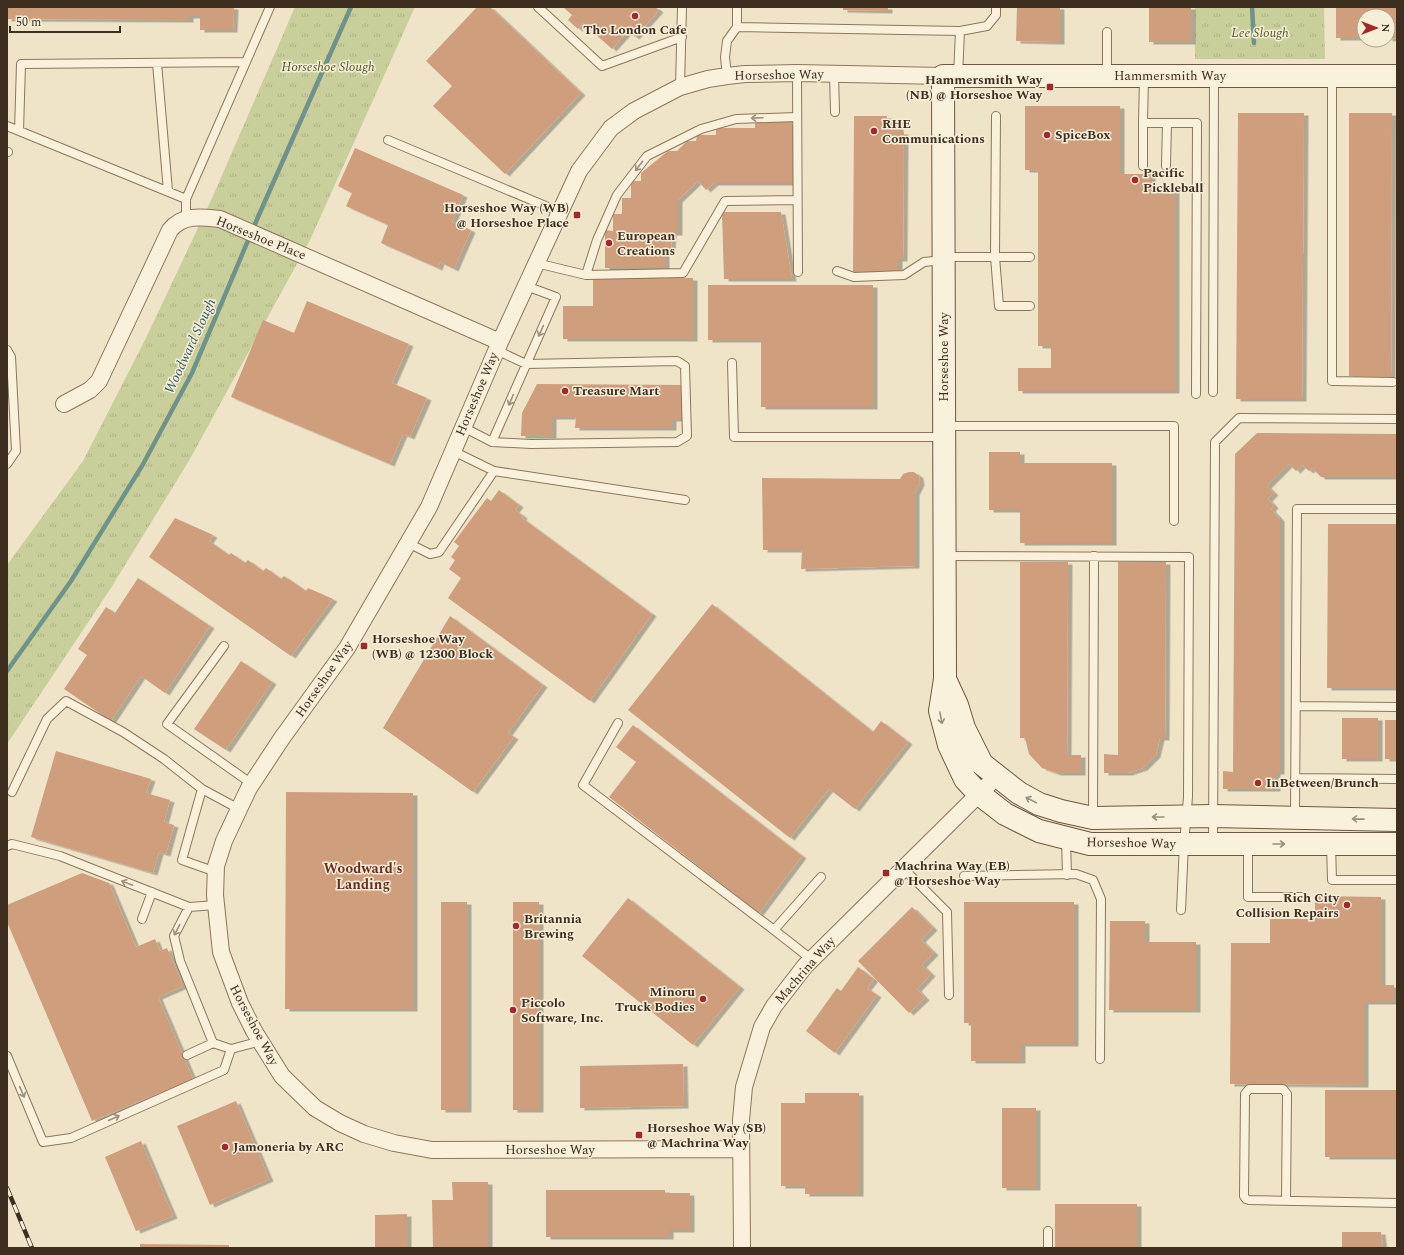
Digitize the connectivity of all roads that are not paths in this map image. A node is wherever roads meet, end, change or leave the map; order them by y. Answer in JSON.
{"nodes":[{"id":1,"x":270,"y":7,"type":"edge"},
{"id":2,"x":538,"y":7,"type":"edge"},
{"id":3,"x":682,"y":7,"type":"edge"},
{"id":4,"x":737,"y":7,"type":"edge"},
{"id":5,"x":996,"y":7,"type":"edge"},
{"id":6,"x":737,"y":27,"type":"junction"},
{"id":7,"x":960,"y":31,"type":"junction"},
{"id":8,"x":1107,"y":32,"type":"dead end"},
{"id":9,"x":682,"y":37,"type":"junction"},
{"id":10,"x":246,"y":62,"type":"junction"},
{"id":11,"x":157,"y":63,"type":"junction"},
{"id":12,"x":796,"y":73,"type":"junction"},
{"id":13,"x":834,"y":74,"type":"junction"},
{"id":14,"x":1332,"y":75,"type":"junction"},
{"id":15,"x":728,"y":76,"type":"junction"},
{"id":16,"x":950,"y":76,"type":"junction"},
{"id":17,"x":1107,"y":76,"type":"junction"},
{"id":18,"x":1144,"y":76,"type":"junction"},
{"id":19,"x":1214,"y":76,"type":"junction"},
{"id":20,"x":1397,"y":76,"type":"edge"},
{"id":21,"x":680,"y":87,"type":"junction"},
{"id":22,"x":835,"y":112,"type":"dead end"},
{"id":23,"x":996,"y":116,"type":"dead end"},
{"id":24,"x":796,"y":117,"type":"junction"},
{"id":25,"x":1143,"y":123,"type":"junction"},
{"id":26,"x":1167,"y":123,"type":"junction"},
{"id":27,"x":7,"y":126,"type":"edge"},
{"id":28,"x":19,"y":131,"type":"junction"},
{"id":29,"x":388,"y":140,"type":"dead end"},
{"id":30,"x":1143,"y":166,"type":"dead end"},
{"id":31,"x":1166,"y":166,"type":"dead end"},
{"id":32,"x":168,"y":191,"type":"junction"},
{"id":33,"x":186,"y":199,"type":"junction"},
{"id":34,"x":796,"y":200,"type":"junction"},
{"id":35,"x":560,"y":212,"type":"junction"},
{"id":36,"x":186,"y":219,"type":"junction"},
{"id":37,"x":995,"y":257,"type":"junction"},
{"id":38,"x":1030,"y":257,"type":"dead end"},
{"id":39,"x":944,"y":259,"type":"junction"},
{"id":40,"x":536,"y":263,"type":"junction"},
{"id":41,"x":837,"y":271,"type":"dead end"},
{"id":42,"x":798,"y":272,"type":"dead end"},
{"id":43,"x":586,"y":275,"type":"junction"},
{"id":44,"x":526,"y":286,"type":"junction"},
{"id":45,"x":1030,"y":306,"type":"dead end"},
{"id":46,"x":498,"y":346,"type":"junction"},
{"id":47,"x":7,"y":350,"type":"edge"},
{"id":48,"x":732,"y":363,"type":"dead end"},
{"id":49,"x":526,"y":364,"type":"junction"},
{"id":50,"x":1393,"y":382,"type":"dead end"},
{"id":51,"x":1213,"y":392,"type":"dead end"},
{"id":52,"x":1196,"y":394,"type":"dead end"},
{"id":53,"x":64,"y":404,"type":"dead end"},
{"id":54,"x":1397,"y":419,"type":"edge"},
{"id":55,"x":463,"y":427,"type":"junction"},
{"id":56,"x":944,"y":432,"type":"junction"},
{"id":57,"x":492,"y":442,"type":"junction"},
{"id":58,"x":453,"y":450,"type":"junction"},
{"id":59,"x":7,"y":464,"type":"edge"},
{"id":60,"x":494,"y":471,"type":"junction"},
{"id":61,"x":685,"y":500,"type":"dead end"},
{"id":62,"x":1397,"y":510,"type":"edge"},
{"id":63,"x":1174,"y":521,"type":"dead end"},
{"id":64,"x":408,"y":543,"type":"junction"},
{"id":65,"x":944,"y":556,"type":"junction"},
{"id":66,"x":1094,"y":556,"type":"junction"},
{"id":67,"x":224,"y":646,"type":"dead end"},
{"id":68,"x":945,"y":679,"type":"junction"},
{"id":69,"x":1296,"y":706,"type":"junction"},
{"id":70,"x":1397,"y":707,"type":"edge"},
{"id":71,"x":618,"y":724,"type":"dead end"},
{"id":72,"x":996,"y":777,"type":"junction"},
{"id":73,"x":1295,"y":778,"type":"junction"},
{"id":74,"x":1397,"y":779,"type":"edge"},
{"id":75,"x":252,"y":784,"type":"junction"},
{"id":76,"x":202,"y":789,"type":"junction"},
{"id":77,"x":12,"y":792,"type":"dead end"},
{"id":78,"x":978,"y":793,"type":"junction"},
{"id":79,"x":239,"y":809,"type":"junction"},
{"id":80,"x":1213,"y":816,"type":"junction"},
{"id":81,"x":1186,"y":817,"type":"junction"},
{"id":82,"x":1093,"y":818,"type":"junction"},
{"id":83,"x":1295,"y":818,"type":"junction"},
{"id":84,"x":1397,"y":820,"type":"edge"},
{"id":85,"x":1066,"y":839,"type":"junction"},
{"id":86,"x":1184,"y":844,"type":"junction"},
{"id":87,"x":1213,"y":844,"type":"junction"},
{"id":88,"x":1248,"y":844,"type":"junction"},
{"id":89,"x":1331,"y":844,"type":"junction"},
{"id":90,"x":1397,"y":844,"type":"edge"},
{"id":91,"x":7,"y":846,"type":"edge"},
{"id":92,"x":903,"y":868,"type":"junction"},
{"id":93,"x":216,"y":872,"type":"junction"},
{"id":94,"x":1067,"y":875,"type":"junction"},
{"id":95,"x":964,"y":876,"type":"dead end"},
{"id":96,"x":821,"y":877,"type":"dead end"},
{"id":97,"x":1397,"y":880,"type":"edge"},
{"id":98,"x":152,"y":892,"type":"junction"},
{"id":99,"x":1304,"y":897,"type":"dead end"},
{"id":100,"x":216,"y":905,"type":"junction"},
{"id":101,"x":189,"y":907,"type":"junction"},
{"id":102,"x":1181,"y":910,"type":"dead end"},
{"id":103,"x":142,"y":919,"type":"dead end"},
{"id":104,"x":774,"y":930,"type":"junction"},
{"id":105,"x":812,"y":959,"type":"junction"},
{"id":106,"x":949,"y":995,"type":"dead end"},
{"id":107,"x":261,"y":1041,"type":"junction"},
{"id":108,"x":213,"y":1043,"type":"junction"},
{"id":109,"x":232,"y":1049,"type":"junction"},
{"id":110,"x":187,"y":1055,"type":"dead end"},
{"id":111,"x":7,"y":1056,"type":"edge"},
{"id":112,"x":1100,"y":1059,"type":"dead end"},
{"id":113,"x":741,"y":1149,"type":"junction"},
{"id":114,"x":1286,"y":1201,"type":"junction"},
{"id":115,"x":1397,"y":1203,"type":"edge"},
{"id":116,"x":1048,"y":1231,"type":"dead end"},
{"id":117,"x":742,"y":1248,"type":"edge"},
{"id":118,"x":1048,"y":1248,"type":"edge"}],
"edges":[{"from":1,"to":10,"type":"lane"},
{"from":2,"to":9,"type":"lane"},
{"from":3,"to":9,"type":"lane"},
{"from":4,"to":6,"type":"lane"},
{"from":5,"to":7,"type":"lane"},
{"from":6,"to":7,"type":"lane"},
{"from":6,"to":15,"type":"lane"},
{"from":7,"to":16,"type":"lane"},
{"from":8,"to":17,"type":"lane"},
{"from":9,"to":21,"type":"lane"},
{"from":10,"to":11,"type":"lane"},
{"from":10,"to":33,"type":"lane"},
{"from":11,"to":28,"type":"lane"},
{"from":11,"to":32,"type":"lane"},
{"from":12,"to":13,"type":"street","name":"Horseshoe Way"},
{"from":12,"to":15,"type":"street","name":"Horseshoe Way"},
{"from":12,"to":24,"type":"lane"},
{"from":13,"to":16,"type":"street","name":"Horseshoe Way"},
{"from":13,"to":22,"type":"lane"},
{"from":14,"to":19,"type":"street","name":"Hammersmith Way"},
{"from":14,"to":20,"type":"street","name":"Hammersmith Way"},
{"from":14,"to":50,"type":"lane"},
{"from":15,"to":21,"type":"street","name":"Horseshoe Way"},
{"from":16,"to":17,"type":"street","name":"Hammersmith Way"},
{"from":16,"to":39,"type":"street","name":"Horseshoe Way"},
{"from":17,"to":18,"type":"street","name":"Hammersmith Way"},
{"from":18,"to":19,"type":"street","name":"Hammersmith Way"},
{"from":18,"to":25,"type":"lane"},
{"from":19,"to":51,"type":"lane"},
{"from":21,"to":35,"type":"street","name":"Horseshoe Way"},
{"from":23,"to":37,"type":"lane"},
{"from":24,"to":34,"type":"lane"},
{"from":24,"to":43,"type":"lane","one_way":true},
{"from":25,"to":26,"type":"lane"},
{"from":25,"to":30,"type":"lane"},
{"from":26,"to":31,"type":"lane"},
{"from":26,"to":52,"type":"lane"},
{"from":27,"to":28,"type":"lane"},
{"from":28,"to":32,"type":"lane"},
{"from":29,"to":35,"type":"lane"},
{"from":32,"to":33,"type":"lane"},
{"from":33,"to":36,"type":"lane"},
{"from":34,"to":42,"type":"lane"},
{"from":34,"to":43,"type":"lane"},
{"from":35,"to":40,"type":"street","name":"Horseshoe Way"},
{"from":36,"to":46,"type":"street","name":"Horseshoe Place"},
{"from":36,"to":53,"type":"street","name":"Horseshoe Place"},
{"from":37,"to":38,"type":"lane"},
{"from":37,"to":39,"type":"lane"},
{"from":37,"to":45,"type":"lane"},
{"from":39,"to":41,"type":"lane"},
{"from":39,"to":56,"type":"street","name":"Horseshoe Way"},
{"from":40,"to":43,"type":"lane"},
{"from":40,"to":44,"type":"street","name":"Horseshoe Way"},
{"from":44,"to":46,"type":"street","name":"Horseshoe Way"},
{"from":44,"to":49,"type":"lane","one_way":true},
{"from":46,"to":49,"type":"lane"},
{"from":46,"to":55,"type":"street","name":"Horseshoe Way"},
{"from":47,"to":59,"type":"lane"},
{"from":48,"to":56,"type":"lane"},
{"from":49,"to":57,"type":"lane","one_way":true},
{"from":49,"to":57,"type":"lane"},
{"from":54,"to":80,"type":"lane"},
{"from":55,"to":57,"type":"lane"},
{"from":55,"to":58,"type":"street","name":"Horseshoe Way"},
{"from":56,"to":63,"type":"lane"},
{"from":56,"to":65,"type":"street","name":"Horseshoe Way"},
{"from":58,"to":60,"type":"lane"},
{"from":58,"to":64,"type":"street","name":"Horseshoe Way"},
{"from":60,"to":61,"type":"lane"},
{"from":60,"to":64,"type":"lane"},
{"from":62,"to":69,"type":"lane"},
{"from":64,"to":75,"type":"street","name":"Horseshoe Way"},
{"from":65,"to":66,"type":"lane"},
{"from":65,"to":68,"type":"street","name":"Horseshoe Way"},
{"from":66,"to":81,"type":"lane"},
{"from":66,"to":82,"type":"lane"},
{"from":67,"to":75,"type":"lane"},
{"from":68,"to":72,"type":"street","name":"Horseshoe Way"},
{"from":68,"to":78,"type":"street","name":"Horseshoe Way","one_way":true},
{"from":69,"to":70,"type":"lane"},
{"from":69,"to":73,"type":"lane"},
{"from":71,"to":104,"type":"lane"},
{"from":72,"to":78,"type":"street","name":"Machrina Way"},
{"from":82,"to":72,"type":"street","name":"Horseshoe Way","one_way":true},
{"from":73,"to":74,"type":"lane"},
{"from":73,"to":83,"type":"lane"},
{"from":75,"to":79,"type":"street","name":"Horseshoe Way"},
{"from":76,"to":77,"type":"lane"},
{"from":76,"to":79,"type":"lane"},
{"from":76,"to":93,"type":"lane"},
{"from":78,"to":85,"type":"street","name":"Horseshoe Way"},
{"from":78,"to":92,"type":"street","name":"Machrina Way"},
{"from":79,"to":93,"type":"street","name":"Horseshoe Way"},
{"from":80,"to":81,"type":"street","name":"Horseshoe Way"},
{"from":80,"to":83,"type":"street","name":"Horseshoe Way"},
{"from":80,"to":87,"type":"lane"},
{"from":81,"to":82,"type":"street","name":"Horseshoe Way","one_way":true},
{"from":81,"to":86,"type":"lane"},
{"from":84,"to":83,"type":"street","name":"Horseshoe Way","one_way":true},
{"from":85,"to":86,"type":"street","name":"Horseshoe Way"},
{"from":85,"to":94,"type":"lane"},
{"from":86,"to":87,"type":"street","name":"Horseshoe Way"},
{"from":86,"to":102,"type":"lane"},
{"from":87,"to":88,"type":"street","name":"Horseshoe Way"},
{"from":88,"to":89,"type":"street","name":"Horseshoe Way","one_way":true},
{"from":88,"to":99,"type":"lane"},
{"from":89,"to":90,"type":"street","name":"Horseshoe Way"},
{"from":89,"to":97,"type":"lane"},
{"from":98,"to":91,"type":"lane","one_way":true},
{"from":92,"to":105,"type":"street","name":"Machrina Way"},
{"from":92,"to":106,"type":"lane"},
{"from":93,"to":100,"type":"street","name":"Horseshoe Way"},
{"from":94,"to":95,"type":"lane"},
{"from":94,"to":112,"type":"lane"},
{"from":96,"to":104,"type":"lane"},
{"from":98,"to":101,"type":"lane"},
{"from":98,"to":103,"type":"lane"},
{"from":100,"to":101,"type":"lane"},
{"from":100,"to":107,"type":"street","name":"Horseshoe Way"},
{"from":101,"to":108,"type":"lane","one_way":true},
{"from":104,"to":105,"type":"lane"},
{"from":105,"to":113,"type":"street","name":"Machrina Way"},
{"from":107,"to":109,"type":"lane"},
{"from":107,"to":113,"type":"street","name":"Horseshoe Way"},
{"from":108,"to":109,"type":"lane"},
{"from":108,"to":110,"type":"lane"},
{"from":111,"to":109,"type":"lane","one_way":true},
{"from":113,"to":117,"type":"street","name":"Machrina Way"},
{"from":114,"to":114,"type":"lane"},
{"from":114,"to":115,"type":"lane"},
{"from":116,"to":118,"type":"lane"}]}
